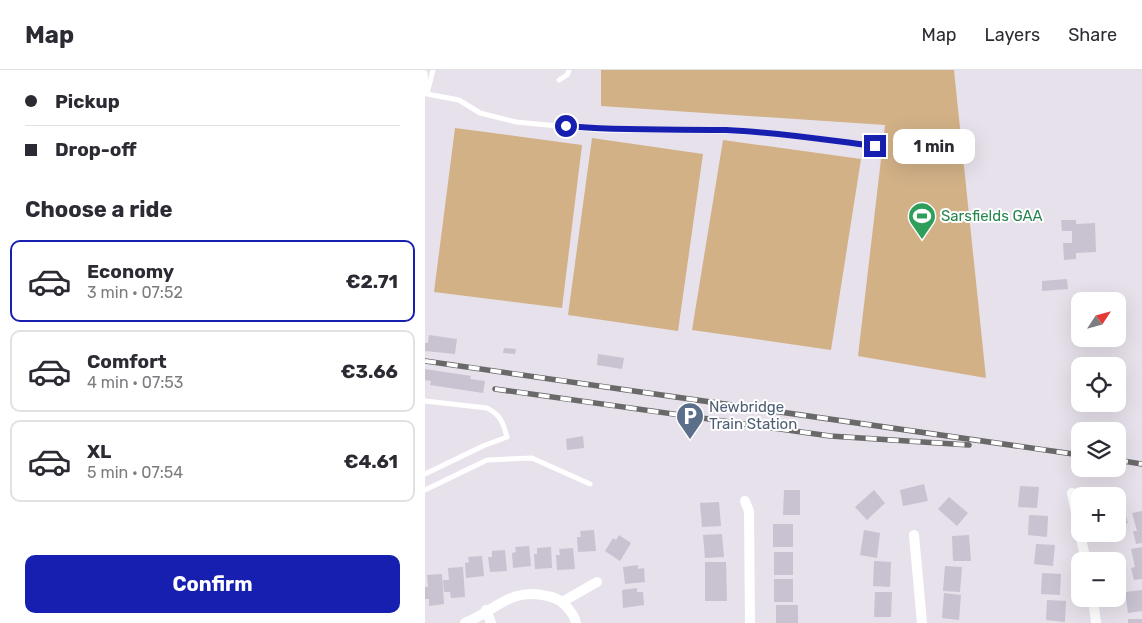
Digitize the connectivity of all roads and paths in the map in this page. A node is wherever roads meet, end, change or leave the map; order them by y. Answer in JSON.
{"nodes":[{"id":1,"x":433,"y":70,"type":"edge"},
{"id":2,"x":569,"y":70,"type":"edge"},
{"id":3,"x":425,"y":73,"type":"edge"},
{"id":4,"x":559,"y":80,"type":"dead end"},
{"id":5,"x":427,"y":94,"type":"junction"},
{"id":6,"x":875,"y":146,"type":"dead end"},
{"id":7,"x":425,"y":401,"type":"edge"},
{"id":8,"x":425,"y":474,"type":"edge"},
{"id":9,"x":590,"y":484,"type":"dead end"},
{"id":10,"x":425,"y":490,"type":"edge"},
{"id":11,"x":745,"y":501,"type":"dead end"},
{"id":12,"x":914,"y":535,"type":"dead end"},
{"id":13,"x":597,"y":582,"type":"dead end"},
{"id":14,"x":562,"y":602,"type":"junction"},
{"id":15,"x":1094,"y":607,"type":"edge"},
{"id":16,"x":486,"y":610,"type":"junction"},
{"id":17,"x":465,"y":623,"type":"edge"},
{"id":18,"x":491,"y":623,"type":"edge"},
{"id":19,"x":576,"y":623,"type":"edge"},
{"id":20,"x":750,"y":623,"type":"edge"},
{"id":21,"x":922,"y":623,"type":"edge"},
{"id":22,"x":1096,"y":623,"type":"edge"}],
"edges":[{"from":1,"to":5,"type":"lane"},
{"from":2,"to":4,"type":"lane"},
{"from":3,"to":5,"type":"lane"},
{"from":5,"to":6,"type":"lane"},
{"from":7,"to":8,"type":"lane"},
{"from":9,"to":10,"type":"lane"},
{"from":11,"to":20,"type":"street"},
{"from":12,"to":21,"type":"street"},
{"from":13,"to":14,"type":"street"},
{"from":14,"to":16,"type":"street"},
{"from":14,"to":19,"type":"street"},
{"from":15,"to":22,"type":"street"},
{"from":16,"to":17,"type":"street"},
{"from":16,"to":18,"type":"street"}]}
